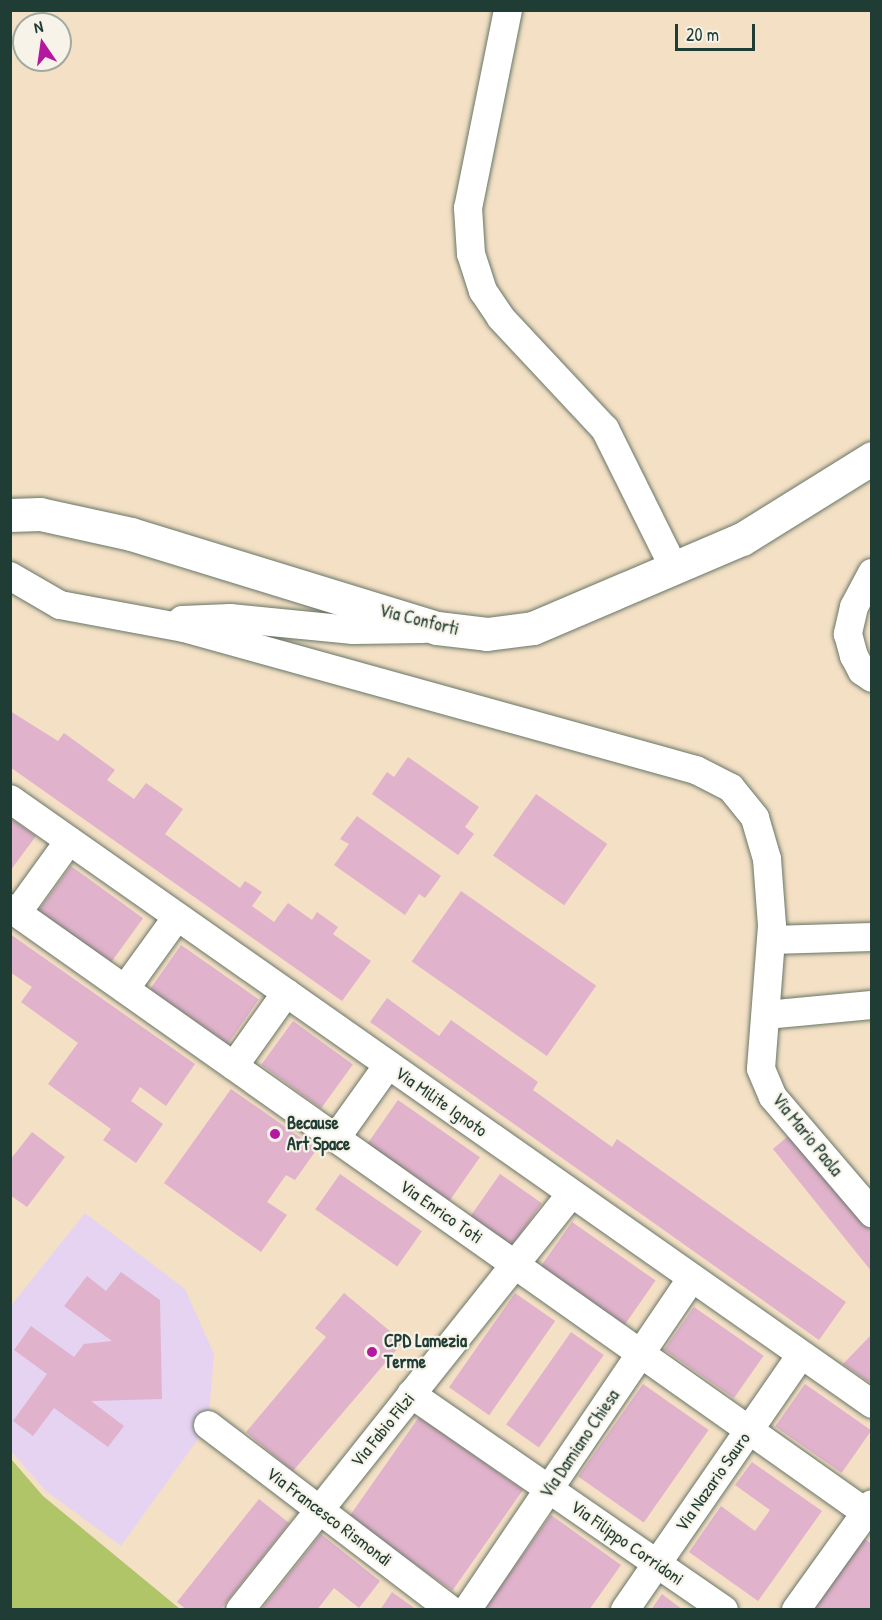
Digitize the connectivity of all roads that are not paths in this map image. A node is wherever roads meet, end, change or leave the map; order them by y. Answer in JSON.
{"nodes":[{"id":1,"x":508,"y":10,"type":"edge"},
{"id":2,"x":872,"y":458,"type":"edge"},
{"id":3,"x":10,"y":514,"type":"edge"},
{"id":4,"x":674,"y":568,"type":"junction"},
{"id":5,"x":872,"y":573,"type":"edge"},
{"id":6,"x":10,"y":576,"type":"edge"},
{"id":7,"x":141,"y":621,"type":"junction"},
{"id":8,"x":437,"y":628,"type":"junction"},
{"id":9,"x":872,"y":678,"type":"edge"},
{"id":10,"x":10,"y":799,"type":"edge"},
{"id":11,"x":69,"y":841,"type":"junction"},
{"id":12,"x":14,"y":910,"type":"edge"},
{"id":13,"x":177,"y":917,"type":"junction"},
{"id":14,"x":872,"y":938,"type":"edge"},
{"id":15,"x":771,"y":940,"type":"junction"},
{"id":16,"x":125,"y":989,"type":"junction"},
{"id":17,"x":286,"y":993,"type":"junction"},
{"id":18,"x":872,"y":1005,"type":"edge"},
{"id":19,"x":766,"y":1015,"type":"junction"},
{"id":20,"x":388,"y":1065,"type":"junction"},
{"id":21,"x":234,"y":1066,"type":"junction"},
{"id":22,"x":336,"y":1138,"type":"junction"},
{"id":23,"x":571,"y":1194,"type":"junction"},
{"id":24,"x":872,"y":1213,"type":"edge"},
{"id":25,"x":515,"y":1265,"type":"junction"},
{"id":26,"x":692,"y":1278,"type":"junction"},
{"id":27,"x":641,"y":1354,"type":"junction"},
{"id":28,"x":801,"y":1355,"type":"junction"},
{"id":29,"x":411,"y":1394,"type":"junction"},
{"id":30,"x":872,"y":1404,"type":"edge"},
{"id":31,"x":208,"y":1425,"type":"dead end"},
{"id":32,"x":749,"y":1430,"type":"junction"},
{"id":33,"x":549,"y":1489,"type":"junction"},
{"id":34,"x":320,"y":1510,"type":"junction"},
{"id":35,"x":869,"y":1511,"type":"edge"},
{"id":36,"x":657,"y":1563,"type":"junction"},
{"id":37,"x":240,"y":1610,"type":"edge"},
{"id":38,"x":451,"y":1610,"type":"edge"},
{"id":39,"x":467,"y":1610,"type":"edge"},
{"id":40,"x":625,"y":1610,"type":"edge"},
{"id":41,"x":724,"y":1610,"type":"edge"},
{"id":42,"x":796,"y":1610,"type":"edge"}],
"edges":[{"from":1,"to":4,"type":"street"},
{"from":2,"to":4,"type":"main road","name":"Via Conforti"},
{"from":3,"to":8,"type":"main road","name":"Via Conforti"},
{"from":4,"to":8,"type":"main road","name":"Via Conforti"},
{"from":5,"to":9,"type":"street"},
{"from":6,"to":7,"type":"street"},
{"from":7,"to":8,"type":"street"},
{"from":7,"to":15,"type":"street","name":"Via Mario Paola"},
{"from":10,"to":11,"type":"street","name":"Via Milite Ignoto"},
{"from":11,"to":12,"type":"street"},
{"from":11,"to":13,"type":"street","name":"Via Milite Ignoto"},
{"from":12,"to":16,"type":"street","name":"Via Enrico Toti"},
{"from":13,"to":16,"type":"street"},
{"from":13,"to":17,"type":"street","name":"Via Milite Ignoto"},
{"from":14,"to":15,"type":"street"},
{"from":15,"to":19,"type":"street","name":"Via Mario Paola"},
{"from":16,"to":21,"type":"street","name":"Via Enrico Toti"},
{"from":17,"to":20,"type":"street","name":"Via Milite Ignoto"},
{"from":17,"to":21,"type":"street"},
{"from":18,"to":19,"type":"street"},
{"from":19,"to":24,"type":"street","name":"Via Mario Paola"},
{"from":20,"to":22,"type":"street"},
{"from":20,"to":23,"type":"street","name":"Via Milite Ignoto"},
{"from":21,"to":22,"type":"street","name":"Via Enrico Toti"},
{"from":22,"to":25,"type":"street","name":"Via Enrico Toti"},
{"from":23,"to":25,"type":"street","name":"Via Fabio Filzi"},
{"from":23,"to":26,"type":"street","name":"Via Milite Ignoto"},
{"from":25,"to":27,"type":"street","name":"Via Enrico Toti"},
{"from":25,"to":29,"type":"street","name":"Via Fabio Filzi"},
{"from":26,"to":27,"type":"street","name":"Via Damiano Chiesa"},
{"from":26,"to":28,"type":"street","name":"Via Milite Ignoto"},
{"from":27,"to":32,"type":"street","name":"Via Enrico Toti"},
{"from":27,"to":33,"type":"street","name":"Via Damiano Chiesa"},
{"from":28,"to":30,"type":"street","name":"Via Milite Ignoto"},
{"from":28,"to":32,"type":"street","name":"Via Nazario Sauro"},
{"from":29,"to":33,"type":"street","name":"Via Filippo Corridoni"},
{"from":29,"to":34,"type":"street","name":"Via Fabio Filzi"},
{"from":31,"to":34,"type":"street","name":"Via Francesco Rismondi"},
{"from":32,"to":35,"type":"street","name":"Via Enrico Toti"},
{"from":32,"to":36,"type":"street","name":"Via Nazario Sauro"},
{"from":33,"to":36,"type":"street","name":"Via Filippo Corridoni"},
{"from":33,"to":39,"type":"street","name":"Via Damiano Chiesa"},
{"from":34,"to":37,"type":"street","name":"Via Fabio Filzi"},
{"from":34,"to":38,"type":"street","name":"Via Francesco Rismondi"},
{"from":35,"to":42,"type":"street"},
{"from":36,"to":40,"type":"street","name":"Via Nazario Sauro"},
{"from":36,"to":41,"type":"street","name":"Via Filippo Corridoni"}]}
